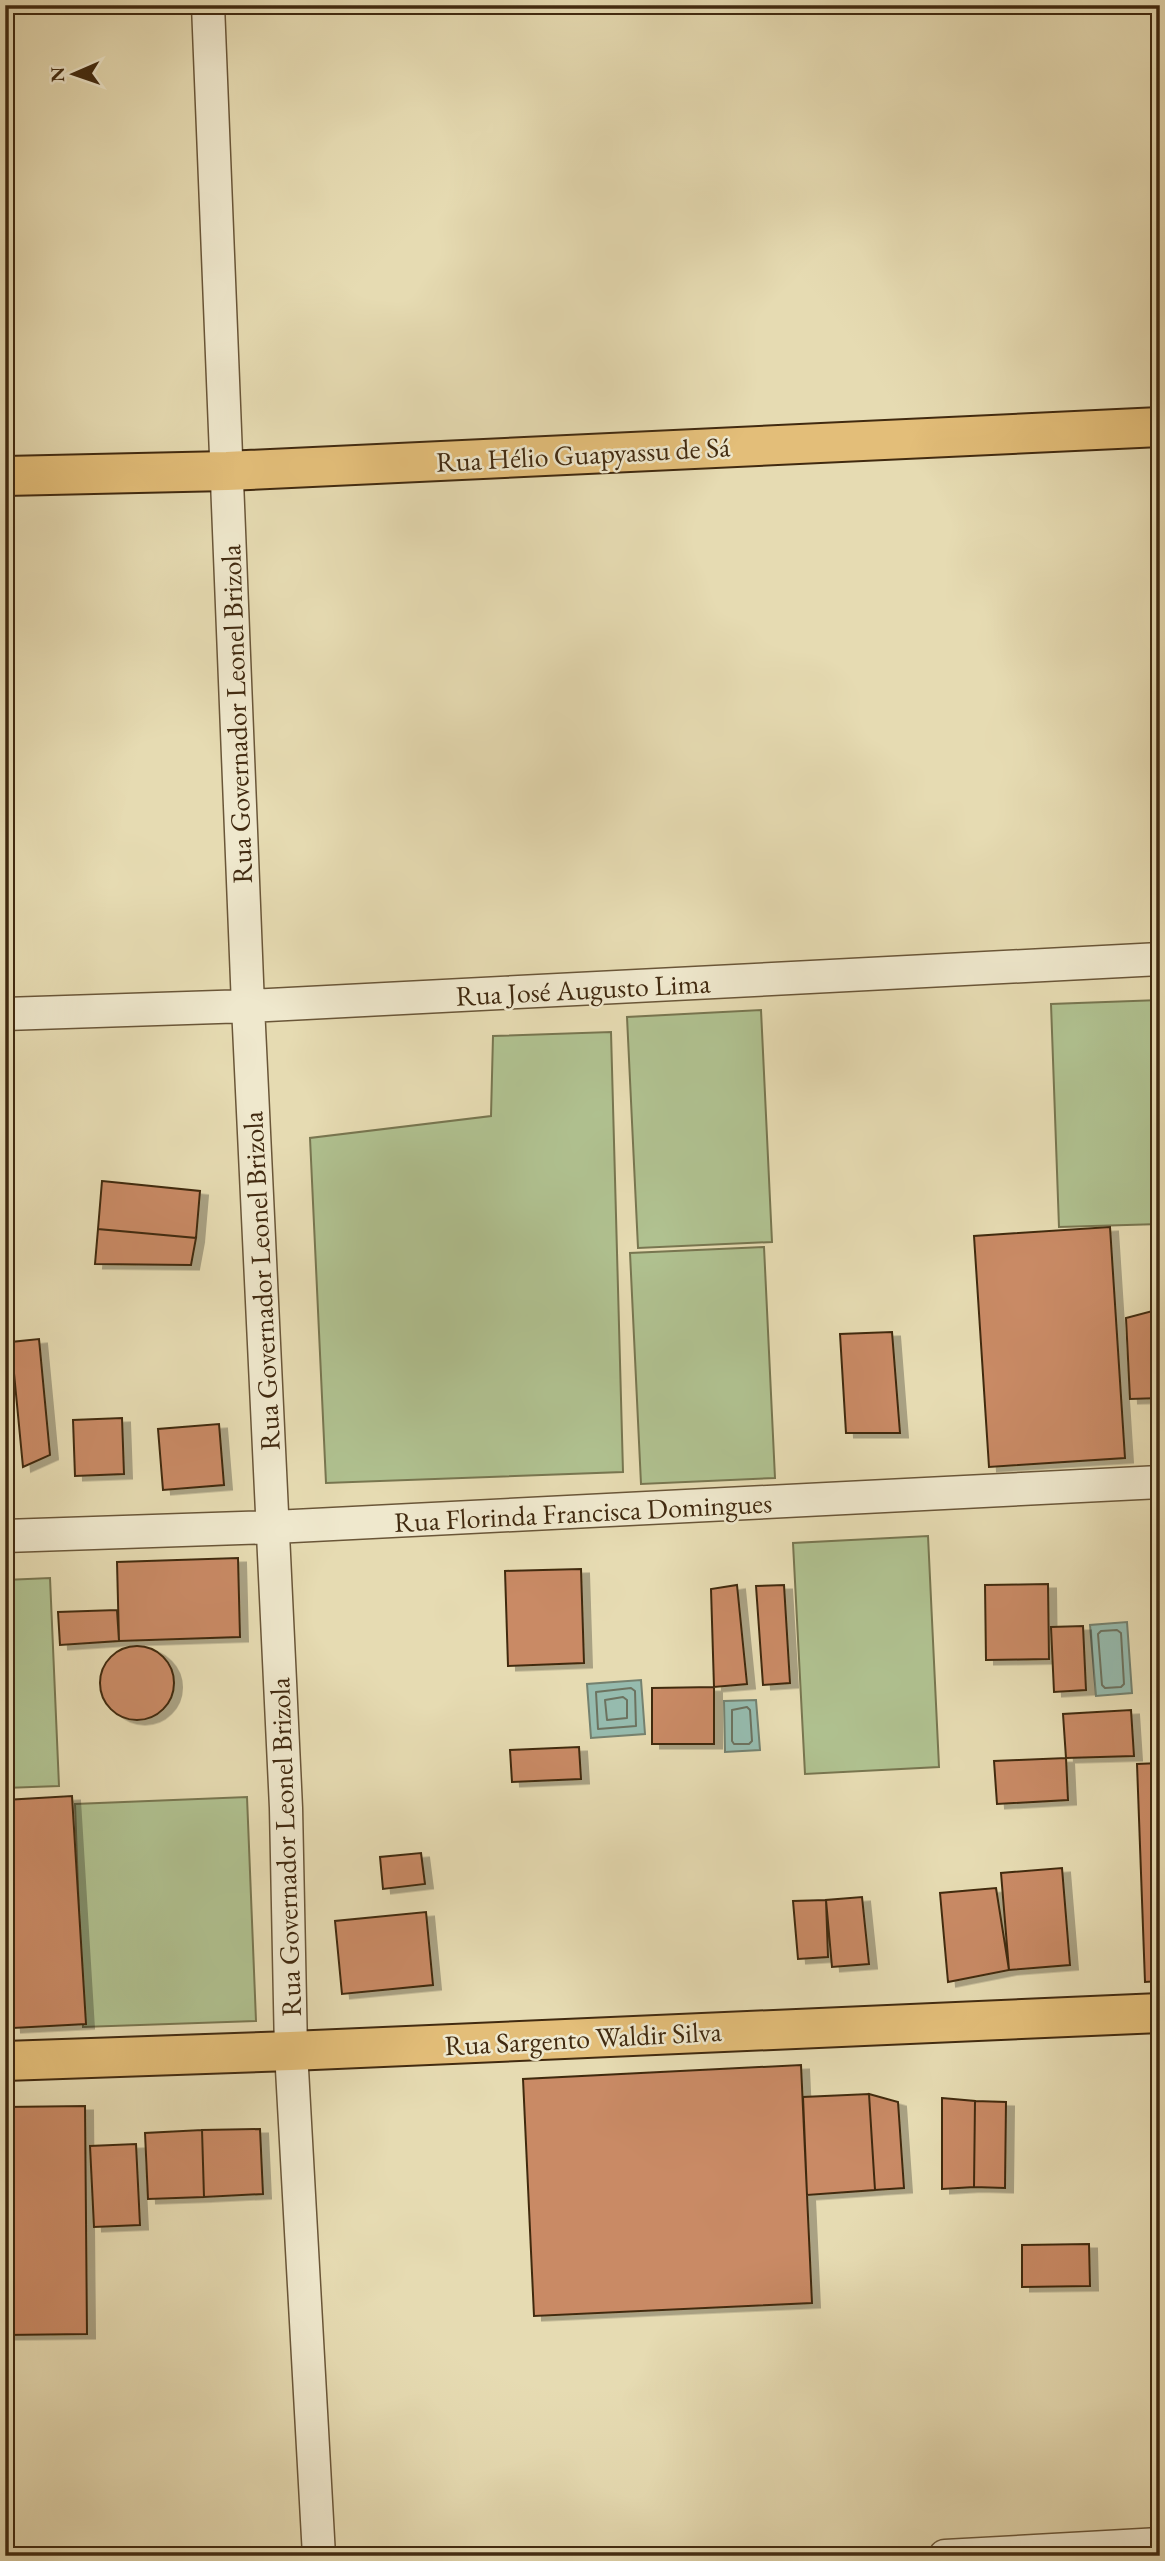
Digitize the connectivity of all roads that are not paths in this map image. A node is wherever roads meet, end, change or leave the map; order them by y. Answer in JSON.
{"nodes":[{"id":1,"x":208,"y":5,"type":"edge"},
{"id":2,"x":1160,"y":427,"type":"edge"},
{"id":3,"x":227,"y":471,"type":"junction"},
{"id":4,"x":5,"y":476,"type":"edge"},
{"id":5,"x":1160,"y":959,"type":"edge"},
{"id":6,"x":248,"y":1006,"type":"junction"},
{"id":7,"x":5,"y":1014,"type":"edge"},
{"id":8,"x":1160,"y":1482,"type":"edge"},
{"id":9,"x":274,"y":1527,"type":"junction"},
{"id":10,"x":5,"y":1536,"type":"edge"},
{"id":11,"x":1160,"y":2013,"type":"edge"},
{"id":12,"x":291,"y":2052,"type":"junction"},
{"id":13,"x":5,"y":2061,"type":"edge"},
{"id":14,"x":1160,"y":2544,"type":"edge"},
{"id":15,"x":319,"y":2556,"type":"edge"},
{"id":16,"x":945,"y":2556,"type":"edge"}],
"edges":[{"from":1,"to":3,"type":"street","name":"Rua Governador Leonel Brizola"},
{"from":2,"to":3,"type":"main road","name":"Rua Hélio Guapyassu de Sá"},
{"from":3,"to":4,"type":"main road","name":"Rua Hélio Guapyassu de Sá"},
{"from":3,"to":6,"type":"street","name":"Rua Governador Leonel Brizola"},
{"from":5,"to":6,"type":"street","name":"Rua José Augusto Lima"},
{"from":6,"to":7,"type":"street","name":"Rua José Augusto Lima"},
{"from":6,"to":9,"type":"street","name":"Rua Governador Leonel Brizola"},
{"from":8,"to":9,"type":"street","name":"Rua Florinda Francisca Domingues"},
{"from":9,"to":10,"type":"street","name":"Rua Florinda Francisca Domingues"},
{"from":9,"to":12,"type":"street","name":"Rua Governador Leonel Brizola"},
{"from":11,"to":12,"type":"main road","name":"Rua Sargento Waldir Silva"},
{"from":12,"to":13,"type":"main road","name":"Rua Sargento Waldir Silva"},
{"from":12,"to":15,"type":"street","name":"Rua Governador Leonel Brizola"},
{"from":14,"to":16,"type":"street"}]}
